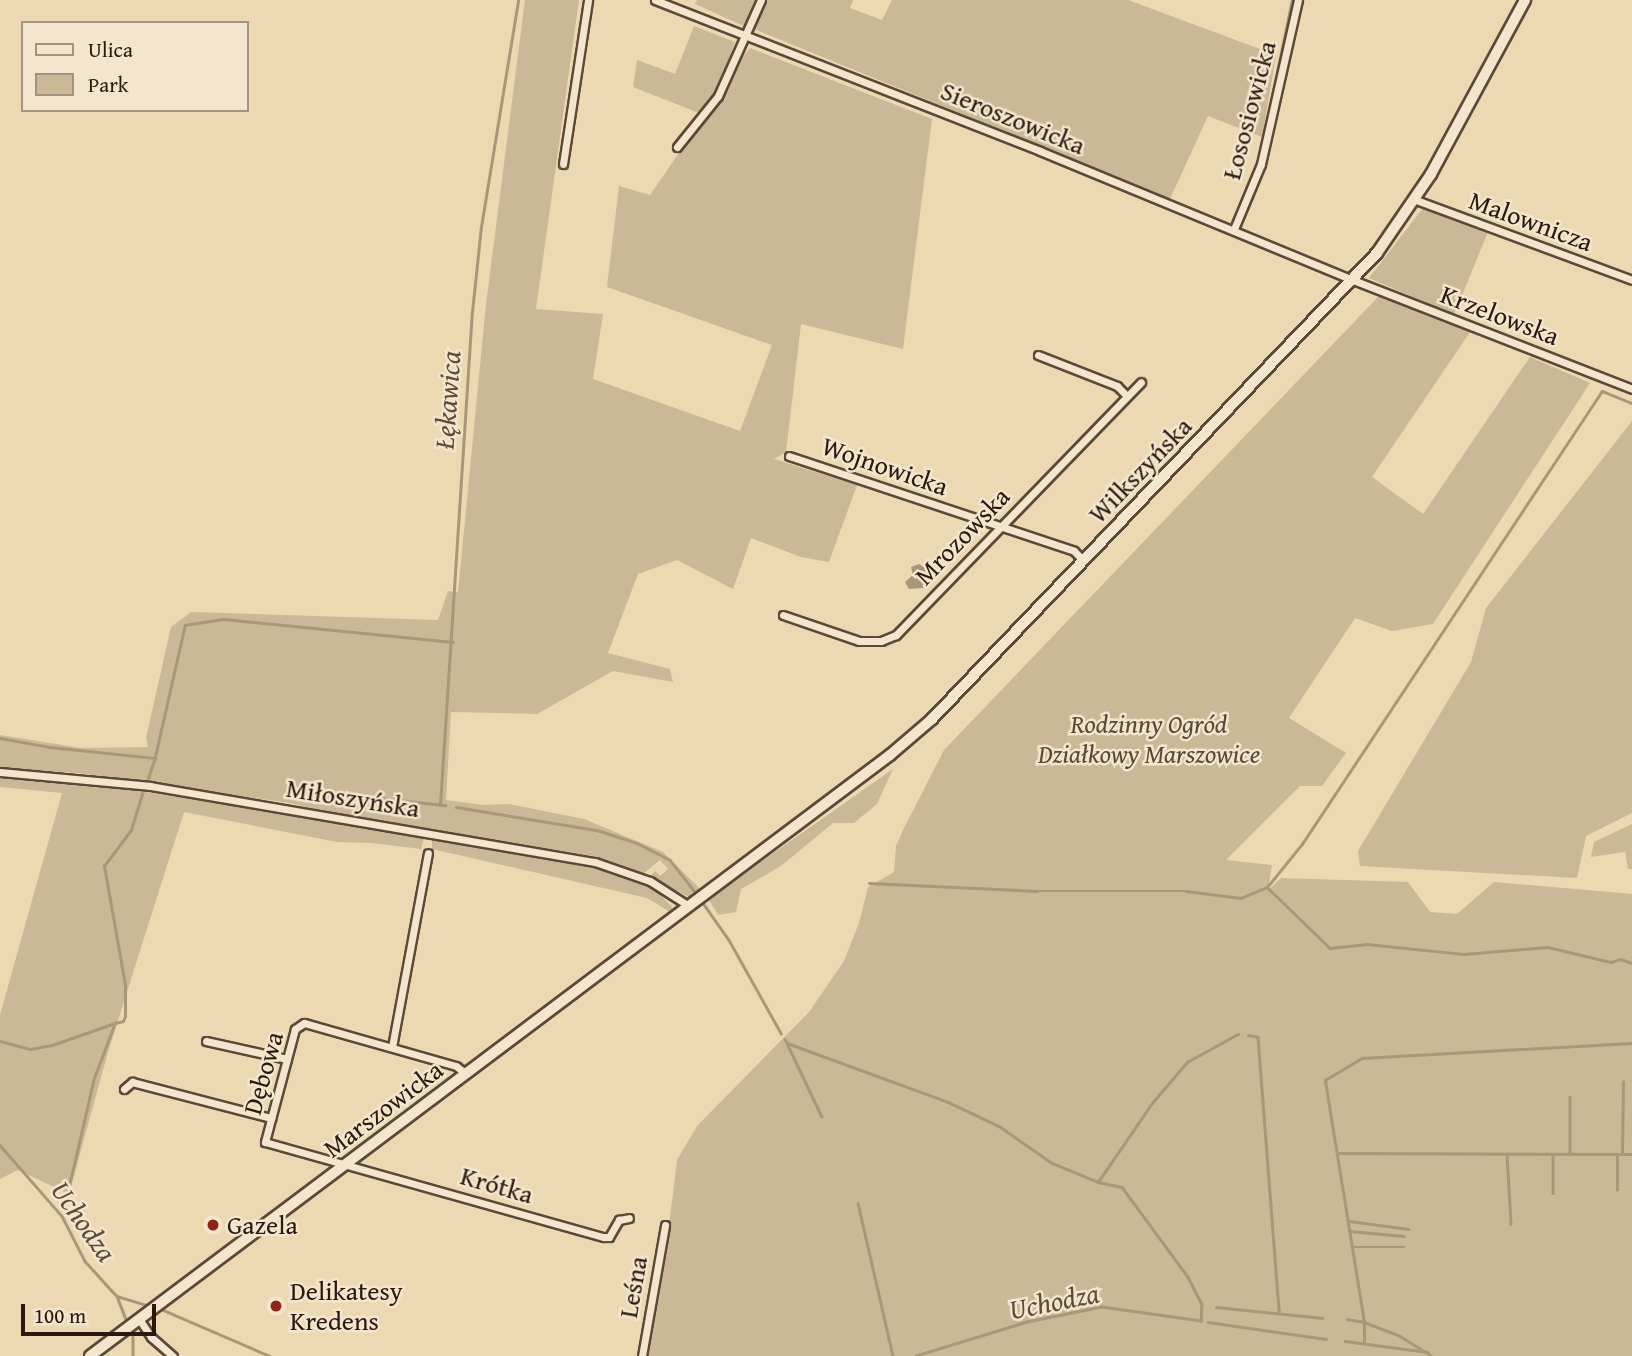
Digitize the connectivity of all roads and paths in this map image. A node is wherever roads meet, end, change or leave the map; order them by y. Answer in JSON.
{"nodes":[{"id":1,"x":588,"y":0,"type":"edge"},
{"id":2,"x":655,"y":0,"type":"edge"},
{"id":3,"x":761,"y":0,"type":"edge"},
{"id":4,"x":1298,"y":0,"type":"edge"},
{"id":5,"x":1525,"y":0,"type":"edge"},
{"id":6,"x":745,"y":35,"type":"junction"},
{"id":7,"x":677,"y":147,"type":"dead end"},
{"id":8,"x":563,"y":164,"type":"dead end"},
{"id":9,"x":1416,"y":200,"type":"junction"},
{"id":10,"x":1234,"y":229,"type":"junction"},
{"id":11,"x":1353,"y":280,"type":"junction"},
{"id":12,"x":1632,"y":280,"type":"edge"},
{"id":13,"x":1038,"y":355,"type":"dead end"},
{"id":14,"x":1140,"y":382,"type":"dead end"},
{"id":15,"x":1632,"y":389,"type":"edge"},
{"id":16,"x":1126,"y":396,"type":"junction"},
{"id":17,"x":789,"y":456,"type":"dead end"},
{"id":18,"x":999,"y":527,"type":"junction"},
{"id":19,"x":1083,"y":560,"type":"junction"},
{"id":20,"x":783,"y":615,"type":"dead end"},
{"id":21,"x":0,"y":772,"type":"edge"},
{"id":22,"x":428,"y":853,"type":"dead end"},
{"id":23,"x":702,"y":896,"type":"joint"},
{"id":24,"x":689,"y":906,"type":"junction"},
{"id":25,"x":206,"y":1041,"type":"dead end"},
{"id":26,"x":392,"y":1047,"type":"junction"},
{"id":27,"x":287,"y":1059,"type":"junction"},
{"id":28,"x":465,"y":1073,"type":"junction"},
{"id":29,"x":124,"y":1089,"type":"dead end"},
{"id":30,"x":271,"y":1118,"type":"junction"},
{"id":31,"x":344,"y":1165,"type":"junction"},
{"id":32,"x":629,"y":1218,"type":"dead end"},
{"id":33,"x":665,"y":1224,"type":"dead end"},
{"id":34,"x":139,"y":1319,"type":"junction"},
{"id":35,"x":90,"y":1356,"type":"edge"},
{"id":36,"x":173,"y":1356,"type":"edge"},
{"id":37,"x":642,"y":1356,"type":"edge"}],
"edges":[{"from":1,"to":8,"type":"street"},
{"from":2,"to":6,"type":"street","name":"Sieroszowicka"},
{"from":3,"to":6,"type":"street"},
{"from":4,"to":10,"type":"street","name":"Łososiowicka"},
{"from":5,"to":9,"type":"street","name":"Wilkszyńska"},
{"from":6,"to":7,"type":"street"},
{"from":6,"to":10,"type":"street","name":"Sieroszowicka"},
{"from":9,"to":11,"type":"street","name":"Wilkszyńska"},
{"from":9,"to":12,"type":"street","name":"Malownicza"},
{"from":10,"to":11,"type":"street","name":"Sieroszowicka"},
{"from":11,"to":15,"type":"street","name":"Krzelowska"},
{"from":11,"to":19,"type":"street","name":"Wilkszyńska"},
{"from":13,"to":16,"type":"street"},
{"from":14,"to":16,"type":"street","name":"Mrozowska"},
{"from":16,"to":18,"type":"street","name":"Mrozowska"},
{"from":17,"to":18,"type":"street","name":"Wojnowicka"},
{"from":18,"to":19,"type":"street","name":"Wojnowicka"},
{"from":18,"to":20,"type":"street","name":"Mrozowska"},
{"from":19,"to":23,"type":"street","name":"Wilkszyńska"},
{"from":21,"to":24,"type":"street","name":"Miłoszyńska"},
{"from":22,"to":26,"type":"street"},
{"from":23,"to":24,"type":"street","name":"Marszowicka"},
{"from":24,"to":28,"type":"street","name":"Marszowicka"},
{"from":25,"to":27,"type":"street"},
{"from":26,"to":27,"type":"street","name":"Dębowa"},
{"from":26,"to":28,"type":"street","name":"Dębowa"},
{"from":27,"to":30,"type":"street","name":"Dębowa"},
{"from":28,"to":31,"type":"street","name":"Marszowicka"},
{"from":29,"to":30,"type":"street"},
{"from":30,"to":31,"type":"street","name":"Dębowa"},
{"from":31,"to":32,"type":"street","name":"Krótka"},
{"from":31,"to":34,"type":"street","name":"Marszowicka"},
{"from":33,"to":37,"type":"street","name":"Leśna"},
{"from":34,"to":35,"type":"street","name":"Marszowicka"},
{"from":34,"to":36,"type":"street"}]}
